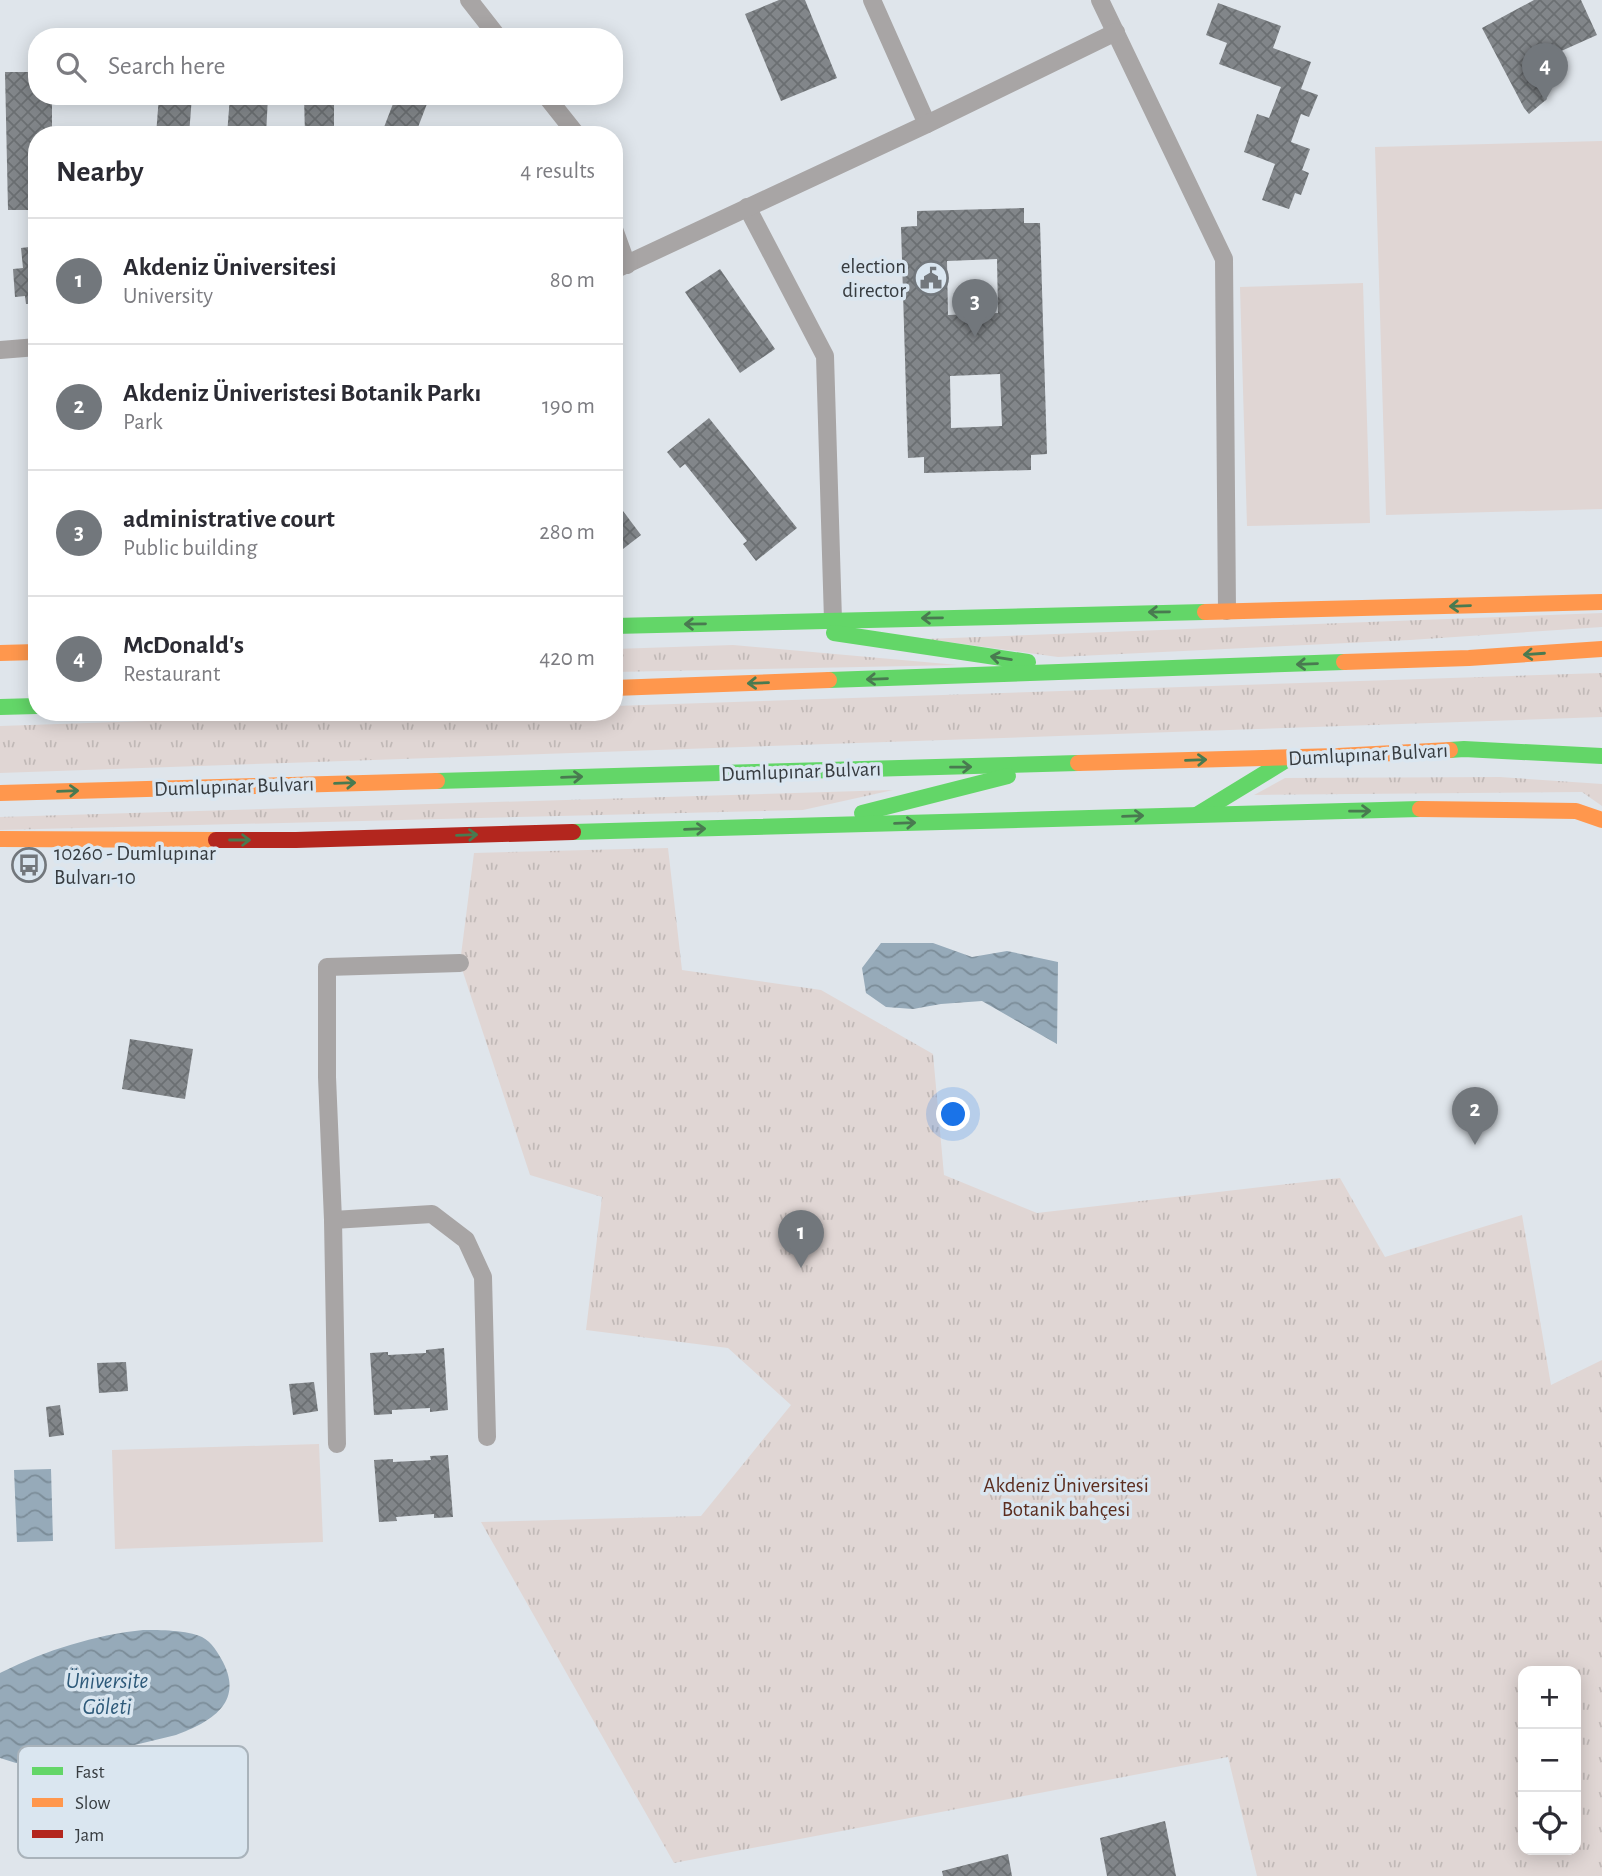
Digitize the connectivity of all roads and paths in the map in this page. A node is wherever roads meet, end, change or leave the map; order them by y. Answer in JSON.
{"nodes":[{"id":1,"x":469,"y":0,"type":"edge"},
{"id":2,"x":872,"y":0,"type":"edge"},
{"id":3,"x":1100,"y":0,"type":"edge"},
{"id":4,"x":491,"y":28,"type":"edge"},
{"id":5,"x":1116,"y":32,"type":"junction"},
{"id":6,"x":553,"y":105,"type":"edge"},
{"id":7,"x":928,"y":124,"type":"junction"},
{"id":8,"x":570,"y":126,"type":"edge"},
{"id":9,"x":747,"y":207,"type":"junction"},
{"id":10,"x":623,"y":267,"type":"edge"},
{"id":11,"x":28,"y":347,"type":"edge"},
{"id":12,"x":0,"y":350,"type":"edge"},
{"id":13,"x":1602,"y":602,"type":"edge"},
{"id":14,"x":1227,"y":611,"type":"junction"},
{"id":15,"x":833,"y":621,"type":"junction"},
{"id":16,"x":763,"y":622,"type":"junction"},
{"id":17,"x":623,"y":626,"type":"edge"},
{"id":18,"x":1602,"y":649,"type":"edge"},
{"id":19,"x":28,"y":652,"type":"edge"},
{"id":20,"x":0,"y":653,"type":"edge"},
{"id":21,"x":1092,"y":672,"type":"junction"},
{"id":22,"x":623,"y":688,"type":"edge"},
{"id":23,"x":28,"y":706,"type":"edge"},
{"id":24,"x":0,"y":707,"type":"edge"},
{"id":25,"x":1602,"y":746,"type":"edge"},
{"id":26,"x":1464,"y":750,"type":"junction"},
{"id":27,"x":1602,"y":756,"type":"edge"},
{"id":28,"x":1290,"y":758,"type":"junction"},
{"id":29,"x":1055,"y":764,"type":"junction"},
{"id":30,"x":0,"y":793,"type":"edge"},
{"id":31,"x":1197,"y":815,"type":"junction"},
{"id":32,"x":1602,"y":820,"type":"edge"},
{"id":33,"x":813,"y":825,"type":"junction"},
{"id":34,"x":0,"y":839,"type":"edge"},
{"id":35,"x":460,"y":963,"type":"dead end"},
{"id":36,"x":333,"y":1220,"type":"junction"},
{"id":37,"x":487,"y":1437,"type":"dead end"},
{"id":38,"x":337,"y":1444,"type":"dead end"}],
"edges":[{"from":1,"to":4,"type":"street"},
{"from":2,"to":7,"type":"street"},
{"from":3,"to":5,"type":"street"},
{"from":5,"to":7,"type":"street"},
{"from":5,"to":14,"type":"street"},
{"from":6,"to":8,"type":"street"},
{"from":7,"to":9,"type":"street"},
{"from":9,"to":10,"type":"street"},
{"from":9,"to":15,"type":"street"},
{"from":11,"to":12,"type":"street"},
{"from":13,"to":14,"type":"main road","one_way":true},
{"from":14,"to":15,"type":"main road","one_way":true},
{"from":15,"to":16,"type":"main road"},
{"from":16,"to":17,"type":"main road","one_way":true},
{"from":21,"to":16,"type":"main road","one_way":true},
{"from":18,"to":21,"type":"main road","one_way":true},
{"from":19,"to":20,"type":"main road"},
{"from":21,"to":22,"type":"main road","one_way":true},
{"from":23,"to":24,"type":"main road"},
{"from":25,"to":26,"type":"main road"},
{"from":26,"to":27,"type":"main road","name":"Dumlupınar Bulvarı"},
{"from":26,"to":28,"type":"main road","name":"Dumlupınar Bulvarı"},
{"from":29,"to":28,"type":"main road","name":"Dumlupınar Bulvarı","one_way":true},
{"from":28,"to":31,"type":"main road"},
{"from":30,"to":29,"type":"main road","name":"Dumlupınar Bulvarı","one_way":true},
{"from":29,"to":33,"type":"main road"},
{"from":31,"to":32,"type":"main road","one_way":true},
{"from":33,"to":31,"type":"main road","one_way":true},
{"from":34,"to":33,"type":"main road","one_way":true},
{"from":35,"to":36,"type":"street"},
{"from":36,"to":37,"type":"street"},
{"from":36,"to":38,"type":"street"}]}
